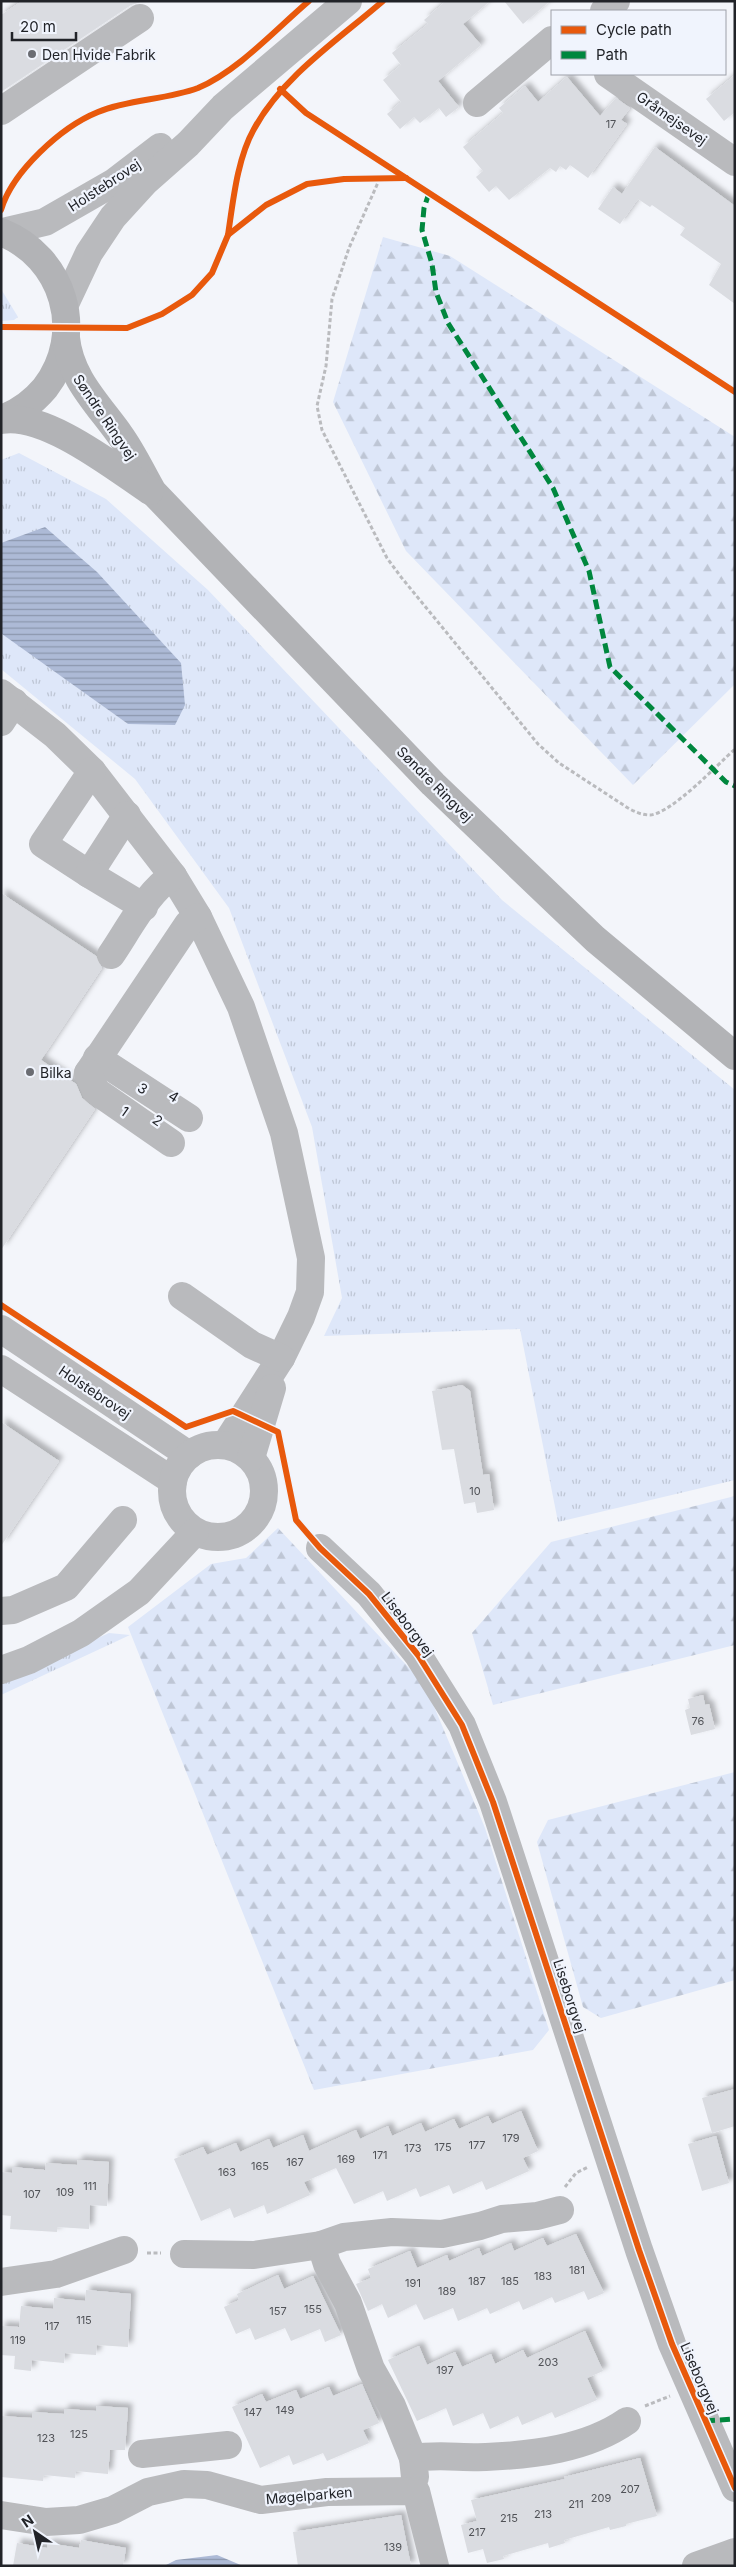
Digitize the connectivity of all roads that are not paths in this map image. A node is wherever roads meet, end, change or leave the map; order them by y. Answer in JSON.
{"nodes":[{"id":1,"x":348,"y":1,"type":"edge"},
{"id":2,"x":616,"y":1,"type":"edge"},
{"id":3,"x":605,"y":10,"type":"edge"},
{"id":4,"x":140,"y":18,"type":"dead end"},
{"id":5,"x":551,"y":41,"type":"edge"},
{"id":6,"x":609,"y":75,"type":"edge"},
{"id":7,"x":477,"y":103,"type":"dead end"},
{"id":8,"x":223,"y":107,"type":"junction"},
{"id":9,"x":1,"y":111,"type":"edge"},
{"id":10,"x":735,"y":162,"type":"edge"},
{"id":11,"x":2,"y":232,"type":"edge"},
{"id":12,"x":65,"y":304,"type":"junction"},
{"id":13,"x":66,"y":338,"type":"junction"},
{"id":14,"x":1,"y":419,"type":"edge"},
{"id":15,"x":153,"y":492,"type":"junction"},
{"id":16,"x":5,"y":706,"type":"edge"},
{"id":17,"x":92,"y":771,"type":"junction"},
{"id":18,"x":127,"y":815,"type":"junction"},
{"id":19,"x":89,"y":874,"type":"junction"},
{"id":20,"x":173,"y":876,"type":"junction"},
{"id":21,"x":144,"y":907,"type":"junction"},
{"id":22,"x":198,"y":917,"type":"junction"},
{"id":23,"x":111,"y":954,"type":"dead end"},
{"id":24,"x":735,"y":1056,"type":"edge"},
{"id":25,"x":96,"y":1060,"type":"junction"},
{"id":26,"x":183,"y":1126,"type":"joint"},
{"id":27,"x":182,"y":1296,"type":"dead end"},
{"id":28,"x":1,"y":1329,"type":"edge"},
{"id":29,"x":281,"y":1358,"type":"junction"},
{"id":30,"x":1,"y":1369,"type":"edge"},
{"id":31,"x":225,"y":1445,"type":"junction"},
{"id":32,"x":189,"y":1455,"type":"junction"},
{"id":33,"x":251,"y":1458,"type":"junction"},
{"id":34,"x":173,"y":1481,"type":"junction"},
{"id":35,"x":123,"y":1520,"type":"dead end"},
{"id":36,"x":195,"y":1532,"type":"junction"},
{"id":37,"x":320,"y":1548,"type":"dead end"},
{"id":38,"x":1,"y":1612,"type":"edge"},
{"id":39,"x":1,"y":1670,"type":"edge"},
{"id":40,"x":560,"y":2210,"type":"road end"},
{"id":41,"x":321,"y":2245,"type":"junction"},
{"id":42,"x":124,"y":2250,"type":"road end"},
{"id":43,"x":184,"y":2254,"type":"road end"},
{"id":44,"x":1,"y":2282,"type":"edge"},
{"id":45,"x":627,"y":2421,"type":"road end"},
{"id":46,"x":228,"y":2445,"type":"dead end"},
{"id":47,"x":180,"y":2450,"type":"junction"},
{"id":48,"x":142,"y":2454,"type":"dead end"},
{"id":49,"x":413,"y":2458,"type":"junction"},
{"id":50,"x":184,"y":2484,"type":"junction"},
{"id":51,"x":735,"y":2488,"type":"edge"},
{"id":52,"x":416,"y":2491,"type":"junction"},
{"id":53,"x":1,"y":2515,"type":"edge"},
{"id":54,"x":735,"y":2552,"type":"edge"},
{"id":55,"x":435,"y":2566,"type":"edge"},
{"id":56,"x":696,"y":2566,"type":"edge"}],
"edges":[{"from":1,"to":8,"type":"street","name":"Holstebrovej"},
{"from":2,"to":3,"type":"street"},
{"from":4,"to":9,"type":"street"},
{"from":5,"to":7,"type":"street"},
{"from":6,"to":10,"type":"street","name":"Gråmejsevej"},
{"from":8,"to":11,"type":"street","name":"Holstebrovej"},
{"from":8,"to":12,"type":"street","name":"Holstebrovej"},
{"from":11,"to":12,"type":"main road"},
{"from":12,"to":13,"type":"main road"},
{"from":13,"to":14,"type":"main road"},
{"from":13,"to":15,"type":"main road","name":"Søndre Ringvej"},
{"from":14,"to":15,"type":"main road","name":"Søndre Ringvej"},
{"from":15,"to":24,"type":"main road","name":"Søndre Ringvej"},
{"from":16,"to":17,"type":"street"},
{"from":17,"to":18,"type":"street"},
{"from":17,"to":19,"type":"street"},
{"from":18,"to":19,"type":"street"},
{"from":18,"to":20,"type":"street"},
{"from":19,"to":21,"type":"street"},
{"from":20,"to":21,"type":"street"},
{"from":20,"to":22,"type":"street"},
{"from":21,"to":23,"type":"street"},
{"from":22,"to":25,"type":"street"},
{"from":22,"to":29,"type":"street"},
{"from":25,"to":26,"type":"street","name":"4"},
{"from":25,"to":26,"type":"street","name":"1"},
{"from":27,"to":29,"type":"street"},
{"from":28,"to":32,"type":"street","name":"Holstebrovej"},
{"from":29,"to":31,"type":"street"},
{"from":29,"to":33,"type":"street"},
{"from":30,"to":34,"type":"street"},
{"from":31,"to":32,"type":"street"},
{"from":31,"to":33,"type":"street"},
{"from":32,"to":34,"type":"street"},
{"from":33,"to":36,"type":"street"},
{"from":34,"to":36,"type":"street"},
{"from":35,"to":38,"type":"street"},
{"from":36,"to":39,"type":"street"},
{"from":37,"to":51,"type":"street","name":"Liseborgvej"},
{"from":40,"to":41,"type":"street"},
{"from":41,"to":43,"type":"street"},
{"from":41,"to":49,"type":"street"},
{"from":42,"to":44,"type":"street"},
{"from":45,"to":49,"type":"street"},
{"from":46,"to":47,"type":"street"},
{"from":47,"to":48,"type":"street"},
{"from":47,"to":50,"type":"street"},
{"from":49,"to":52,"type":"street"},
{"from":50,"to":52,"type":"street","name":"Møgelparken"},
{"from":50,"to":53,"type":"street","name":"Møgelparken"},
{"from":52,"to":55,"type":"street"},
{"from":54,"to":56,"type":"street"}]}
